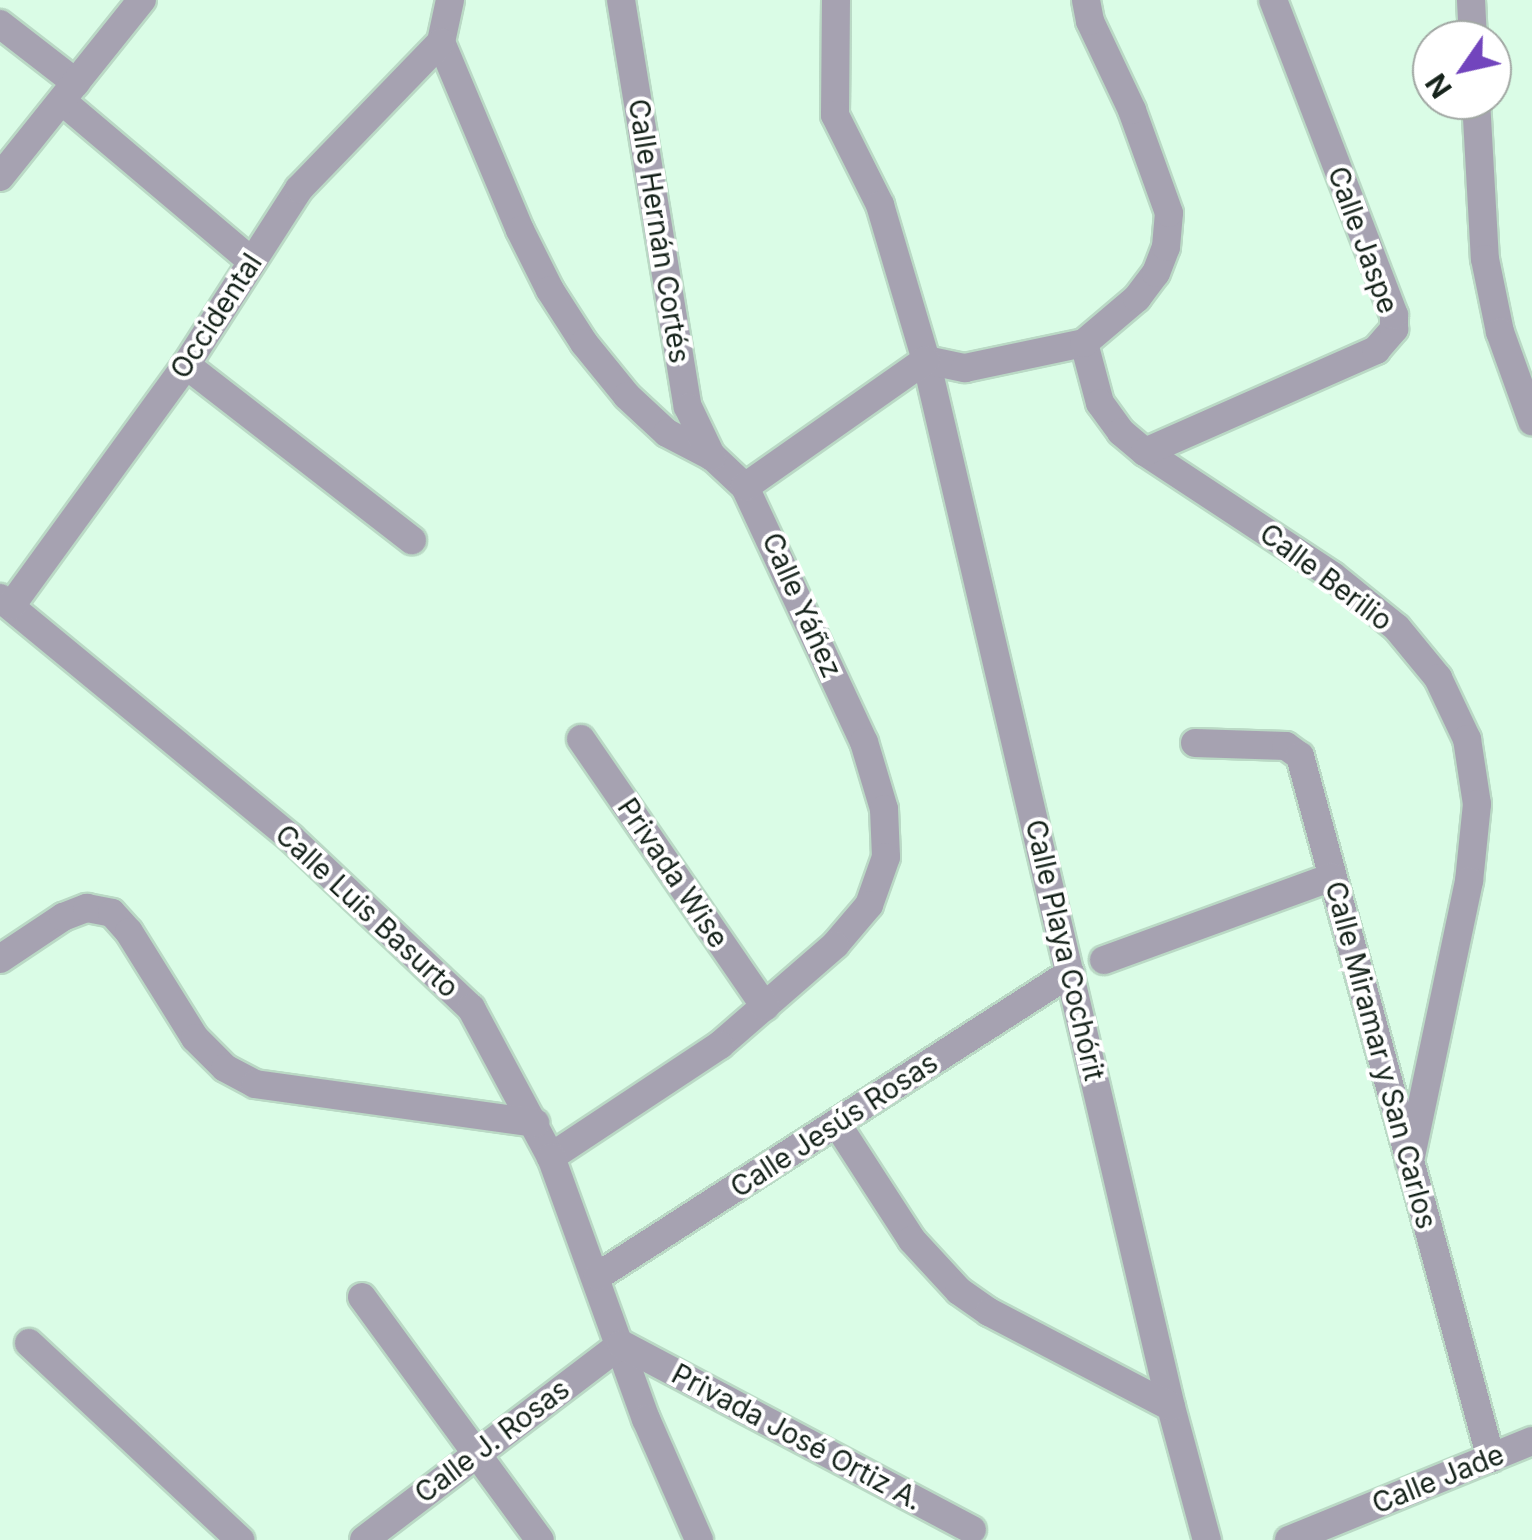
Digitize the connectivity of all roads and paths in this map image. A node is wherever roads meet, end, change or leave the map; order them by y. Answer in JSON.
{"nodes":[{"id":1,"x":142,"y":0,"type":"edge"},
{"id":2,"x":450,"y":0,"type":"edge"},
{"id":3,"x":622,"y":0,"type":"edge"},
{"id":4,"x":836,"y":0,"type":"edge"},
{"id":5,"x":1086,"y":0,"type":"edge"},
{"id":6,"x":1273,"y":0,"type":"edge"},
{"id":7,"x":0,"y":24,"type":"edge"},
{"id":8,"x":441,"y":42,"type":"junction"},
{"id":9,"x":69,"y":92,"type":"junction"},
{"id":10,"x":1477,"y":120,"type":"edge"},
{"id":11,"x":0,"y":177,"type":"edge"},
{"id":12,"x":251,"y":261,"type":"junction"},
{"id":13,"x":1084,"y":343,"type":"junction"},
{"id":14,"x":926,"y":360,"type":"junction"},
{"id":15,"x":186,"y":365,"type":"junction"},
{"id":16,"x":1532,"y":420,"type":"edge"},
{"id":17,"x":1145,"y":452,"type":"junction"},
{"id":18,"x":712,"y":457,"type":"junction"},
{"id":19,"x":745,"y":487,"type":"junction"},
{"id":20,"x":412,"y":540,"type":"dead end"},
{"id":21,"x":6,"y":602,"type":"edge"},
{"id":22,"x":581,"y":739,"type":"dead end"},
{"id":23,"x":1195,"y":743,"type":"dead end"},
{"id":24,"x":1332,"y":877,"type":"junction"},
{"id":25,"x":0,"y":959,"type":"edge"},
{"id":26,"x":1104,"y":960,"type":"dead end"},
{"id":27,"x":1070,"y":973,"type":"junction"},
{"id":28,"x":765,"y":1008,"type":"junction"},
{"id":29,"x":535,"y":1124,"type":"junction"},
{"id":30,"x":837,"y":1124,"type":"junction"},
{"id":31,"x":551,"y":1157,"type":"junction"},
{"id":32,"x":1410,"y":1162,"type":"junction"},
{"id":33,"x":598,"y":1276,"type":"junction"},
{"id":34,"x":362,"y":1297,"type":"dead end"},
{"id":35,"x":29,"y":1344,"type":"dead end"},
{"id":36,"x":620,"y":1344,"type":"junction"},
{"id":37,"x":1170,"y":1407,"type":"junction"},
{"id":38,"x":1532,"y":1440,"type":"edge"},
{"id":39,"x":477,"y":1449,"type":"junction"},
{"id":40,"x":1491,"y":1458,"type":"junction"},
{"id":41,"x":972,"y":1530,"type":"dead end"},
{"id":42,"x":240,"y":1540,"type":"edge"},
{"id":43,"x":364,"y":1540,"type":"edge"},
{"id":44,"x":540,"y":1540,"type":"edge"},
{"id":45,"x":699,"y":1540,"type":"edge"},
{"id":46,"x":1207,"y":1540,"type":"edge"},
{"id":47,"x":1288,"y":1540,"type":"edge"}],
"edges":[{"from":1,"to":9,"type":"street"},
{"from":2,"to":8,"type":"street"},
{"from":3,"to":18,"type":"street","name":"Calle Hernán Cortés"},
{"from":4,"to":14,"type":"street","name":"Calle Playa Cochórit"},
{"from":5,"to":13,"type":"street"},
{"from":6,"to":17,"type":"street","name":"Calle Jaspe"},
{"from":7,"to":9,"type":"street"},
{"from":8,"to":12,"type":"street","name":"Occidental"},
{"from":8,"to":18,"type":"street","name":"Calle Yáñez"},
{"from":9,"to":11,"type":"street"},
{"from":9,"to":12,"type":"street"},
{"from":10,"to":16,"type":"street"},
{"from":12,"to":15,"type":"street","name":"Occidental"},
{"from":13,"to":14,"type":"street"},
{"from":13,"to":17,"type":"street","name":"Calle Berilio"},
{"from":14,"to":19,"type":"street"},
{"from":14,"to":27,"type":"street","name":"Calle Playa Cochórit"},
{"from":15,"to":20,"type":"street"},
{"from":15,"to":21,"type":"street","name":"Occidental"},
{"from":17,"to":32,"type":"street","name":"Calle Berilio"},
{"from":18,"to":19,"type":"street","name":"Calle Yáñez"},
{"from":19,"to":28,"type":"street","name":"Calle Yáñez"},
{"from":21,"to":29,"type":"street","name":"Calle Luis Basurto"},
{"from":22,"to":28,"type":"street","name":"Privada Wise"},
{"from":23,"to":24,"type":"street","name":"Calle Miramar y San Carlos"},
{"from":24,"to":26,"type":"street"},
{"from":24,"to":32,"type":"street","name":"Calle Miramar y San Carlos"},
{"from":25,"to":29,"type":"street"},
{"from":27,"to":30,"type":"street","name":"Calle Jesús Rosas"},
{"from":27,"to":37,"type":"street","name":"Calle Playa Cochórit"},
{"from":28,"to":31,"type":"street","name":"Calle Yáñez"},
{"from":29,"to":31,"type":"street","name":"Calle Luis Basurto"},
{"from":30,"to":33,"type":"street","name":"Calle Jesús Rosas"},
{"from":30,"to":37,"type":"street"},
{"from":31,"to":33,"type":"street","name":"Calle Luis Basurto"},
{"from":32,"to":40,"type":"street","name":"Calle Miramar y San Carlos"},
{"from":33,"to":36,"type":"street","name":"Calle Luis Basurto"},
{"from":34,"to":39,"type":"street"},
{"from":35,"to":42,"type":"street"},
{"from":36,"to":39,"type":"street","name":"Calle J. Rosas"},
{"from":36,"to":41,"type":"street","name":"Privada José Ortiz A."},
{"from":36,"to":45,"type":"street","name":"Calle Luis Basurto"},
{"from":37,"to":46,"type":"street","name":"Calle Playa Cochórit"},
{"from":38,"to":40,"type":"street","name":"Calle Jade"},
{"from":39,"to":43,"type":"street","name":"Calle J. Rosas"},
{"from":39,"to":44,"type":"street"},
{"from":40,"to":47,"type":"street","name":"Calle Jade"}]}
